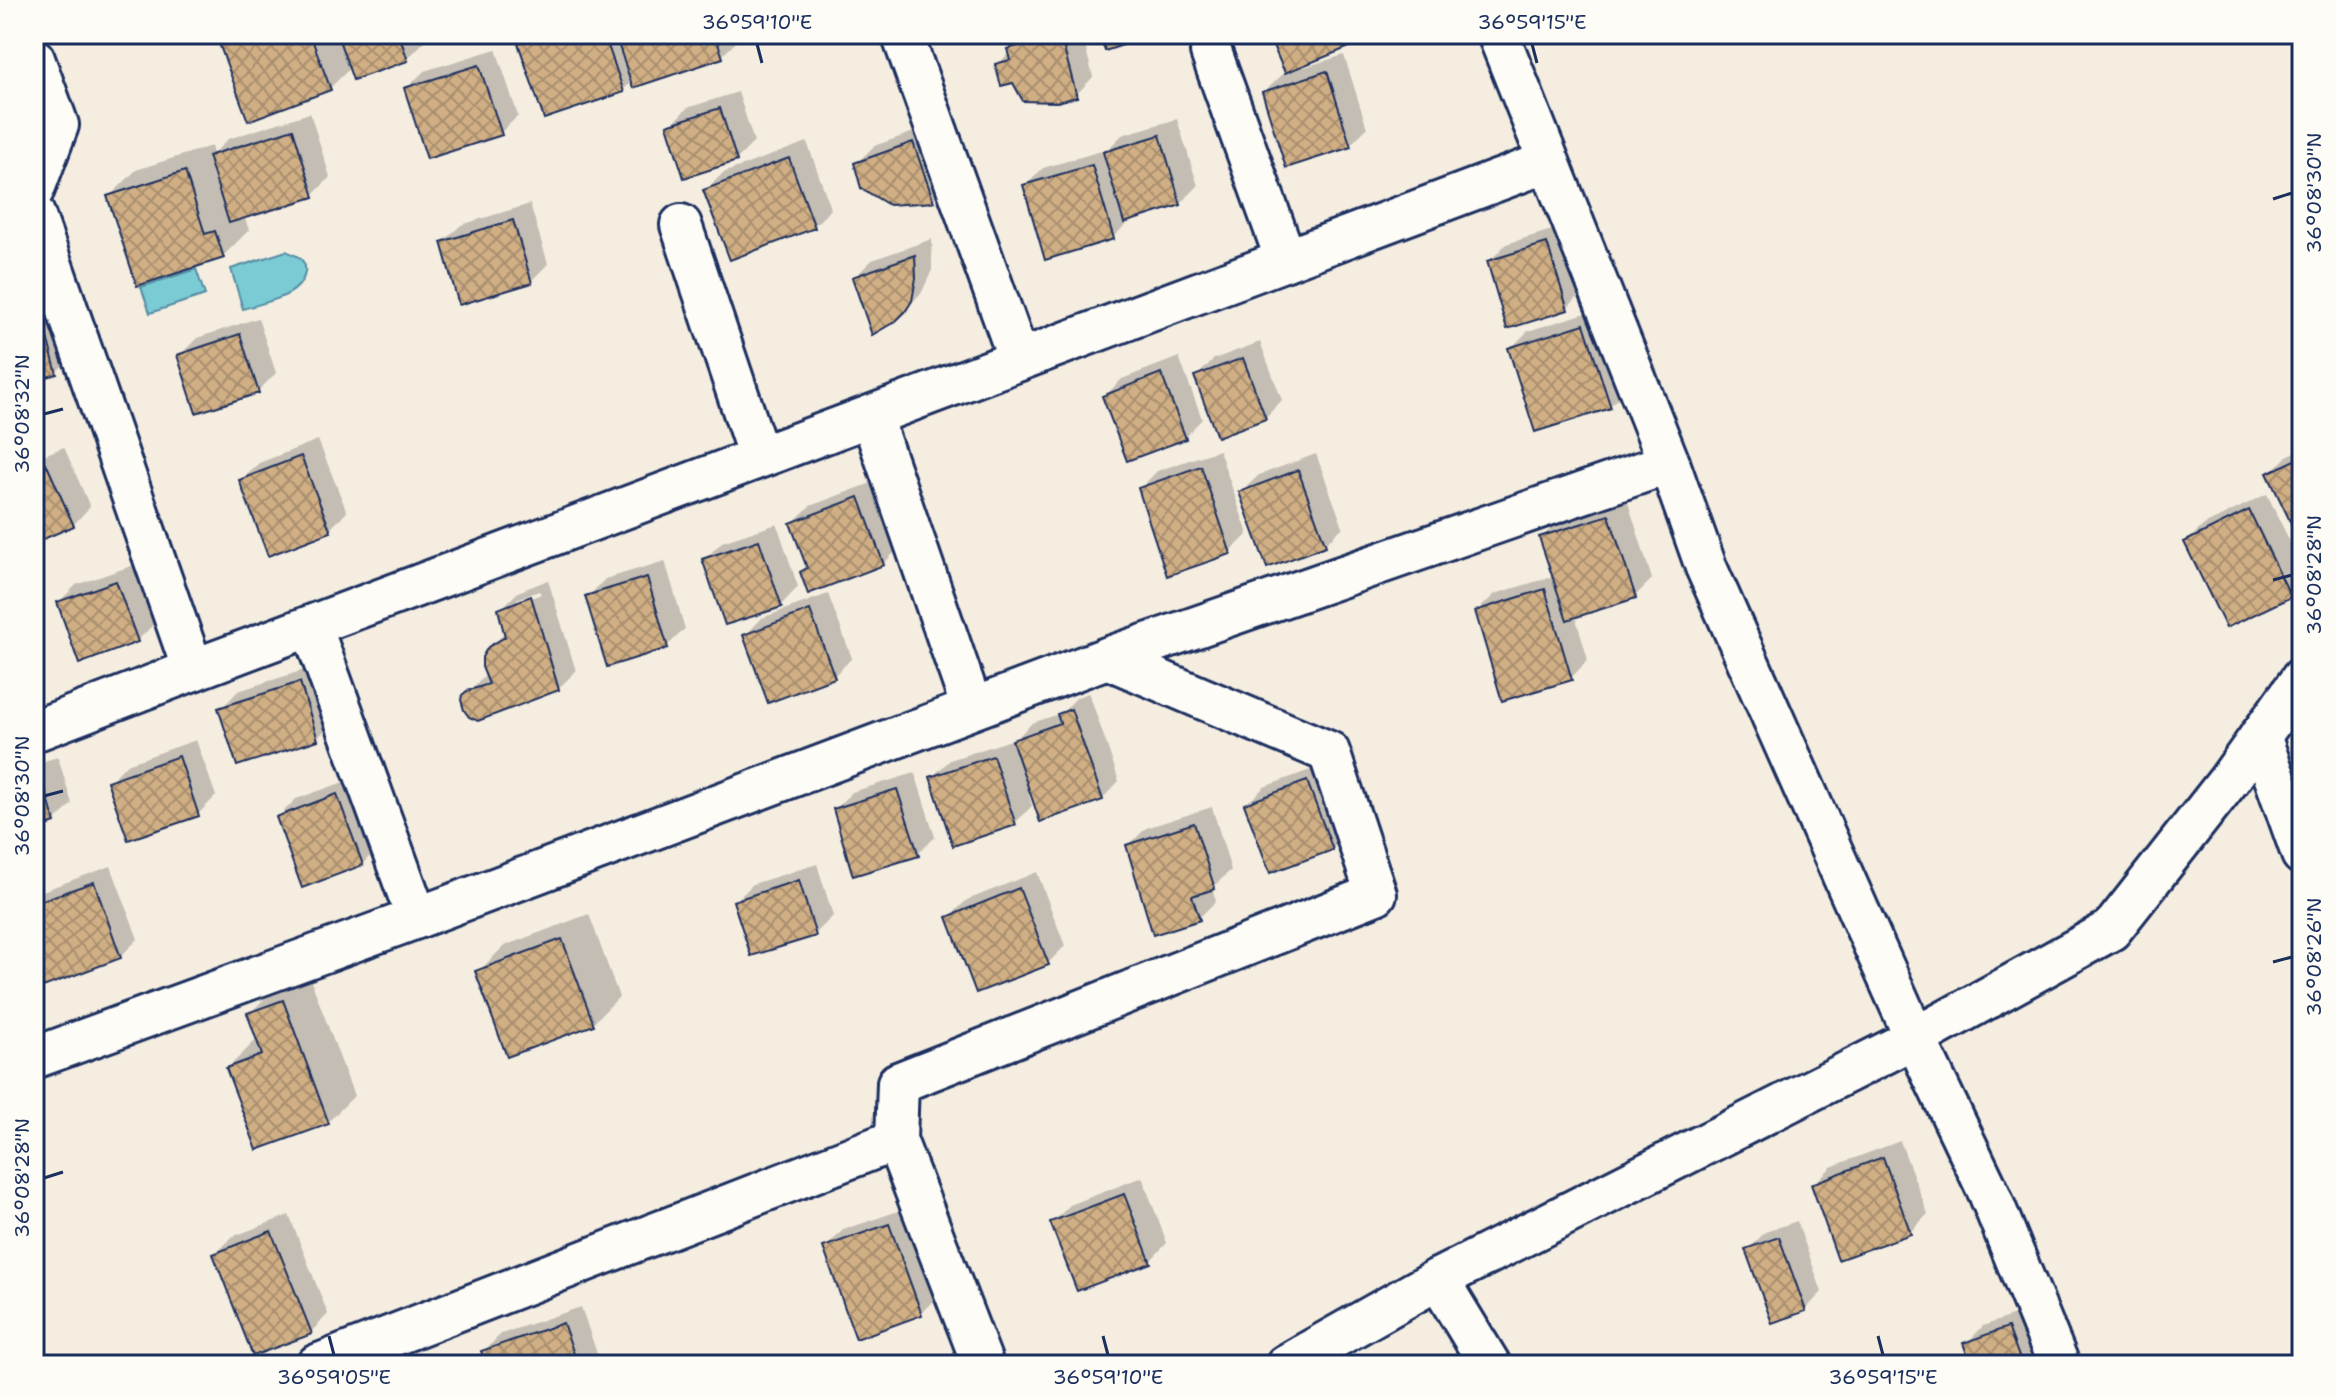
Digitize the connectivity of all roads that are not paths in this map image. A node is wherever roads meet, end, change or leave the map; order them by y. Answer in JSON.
{"nodes":[{"id":1,"x":902,"y":34,"type":"edge"},
{"id":2,"x":1498,"y":34,"type":"edge"},
{"id":3,"x":1211,"y":52,"type":"dead end"},
{"id":4,"x":34,"y":59,"type":"edge"},
{"id":5,"x":1547,"y":162,"type":"junction"},
{"id":6,"x":34,"y":189,"type":"edge"},
{"id":7,"x":34,"y":214,"type":"edge"},
{"id":8,"x":681,"y":225,"type":"dead end"},
{"id":9,"x":1286,"y":260,"type":"junction"},
{"id":10,"x":1019,"y":360,"type":"junction"},
{"id":11,"x":871,"y":416,"type":"junction"},
{"id":12,"x":759,"y":457,"type":"junction"},
{"id":13,"x":1669,"y":463,"type":"junction"},
{"id":14,"x":311,"y":626,"type":"junction"},
{"id":15,"x":1107,"y":658,"type":"junction"},
{"id":16,"x":193,"y":670,"type":"junction"},
{"id":17,"x":2302,"y":678,"type":"edge"},
{"id":18,"x":972,"y":708,"type":"junction"},
{"id":19,"x":34,"y":731,"type":"edge"},
{"id":20,"x":2260,"y":736,"type":"junction"},
{"id":21,"x":2302,"y":854,"type":"edge"},
{"id":22,"x":417,"y":918,"type":"junction"},
{"id":23,"x":1915,"y":1038,"type":"junction"},
{"id":24,"x":34,"y":1058,"type":"edge"},
{"id":25,"x":896,"y":1140,"type":"junction"},
{"id":26,"x":1438,"y":1279,"type":"junction"},
{"id":27,"x":317,"y":1365,"type":"edge"},
{"id":28,"x":983,"y":1365,"type":"edge"},
{"id":29,"x":1286,"y":1365,"type":"edge"},
{"id":30,"x":1490,"y":1365,"type":"edge"},
{"id":31,"x":2059,"y":1365,"type":"edge"}],
"edges":[{"from":1,"to":10,"type":"street"},
{"from":2,"to":5,"type":"street"},
{"from":3,"to":9,"type":"street"},
{"from":4,"to":6,"type":"street"},
{"from":5,"to":9,"type":"street"},
{"from":5,"to":13,"type":"street"},
{"from":7,"to":16,"type":"street"},
{"from":8,"to":12,"type":"street"},
{"from":9,"to":10,"type":"street"},
{"from":10,"to":11,"type":"street"},
{"from":11,"to":12,"type":"street"},
{"from":11,"to":18,"type":"street"},
{"from":12,"to":14,"type":"street"},
{"from":13,"to":15,"type":"street"},
{"from":13,"to":23,"type":"street"},
{"from":14,"to":16,"type":"street"},
{"from":14,"to":22,"type":"street"},
{"from":15,"to":18,"type":"street"},
{"from":15,"to":25,"type":"street"},
{"from":16,"to":19,"type":"street"},
{"from":17,"to":20,"type":"street"},
{"from":18,"to":22,"type":"street"},
{"from":20,"to":21,"type":"street"},
{"from":20,"to":23,"type":"street"},
{"from":22,"to":24,"type":"street"},
{"from":23,"to":26,"type":"street"},
{"from":23,"to":31,"type":"street"},
{"from":25,"to":27,"type":"street"},
{"from":25,"to":28,"type":"street"},
{"from":26,"to":29,"type":"street"},
{"from":26,"to":30,"type":"street"}]}
